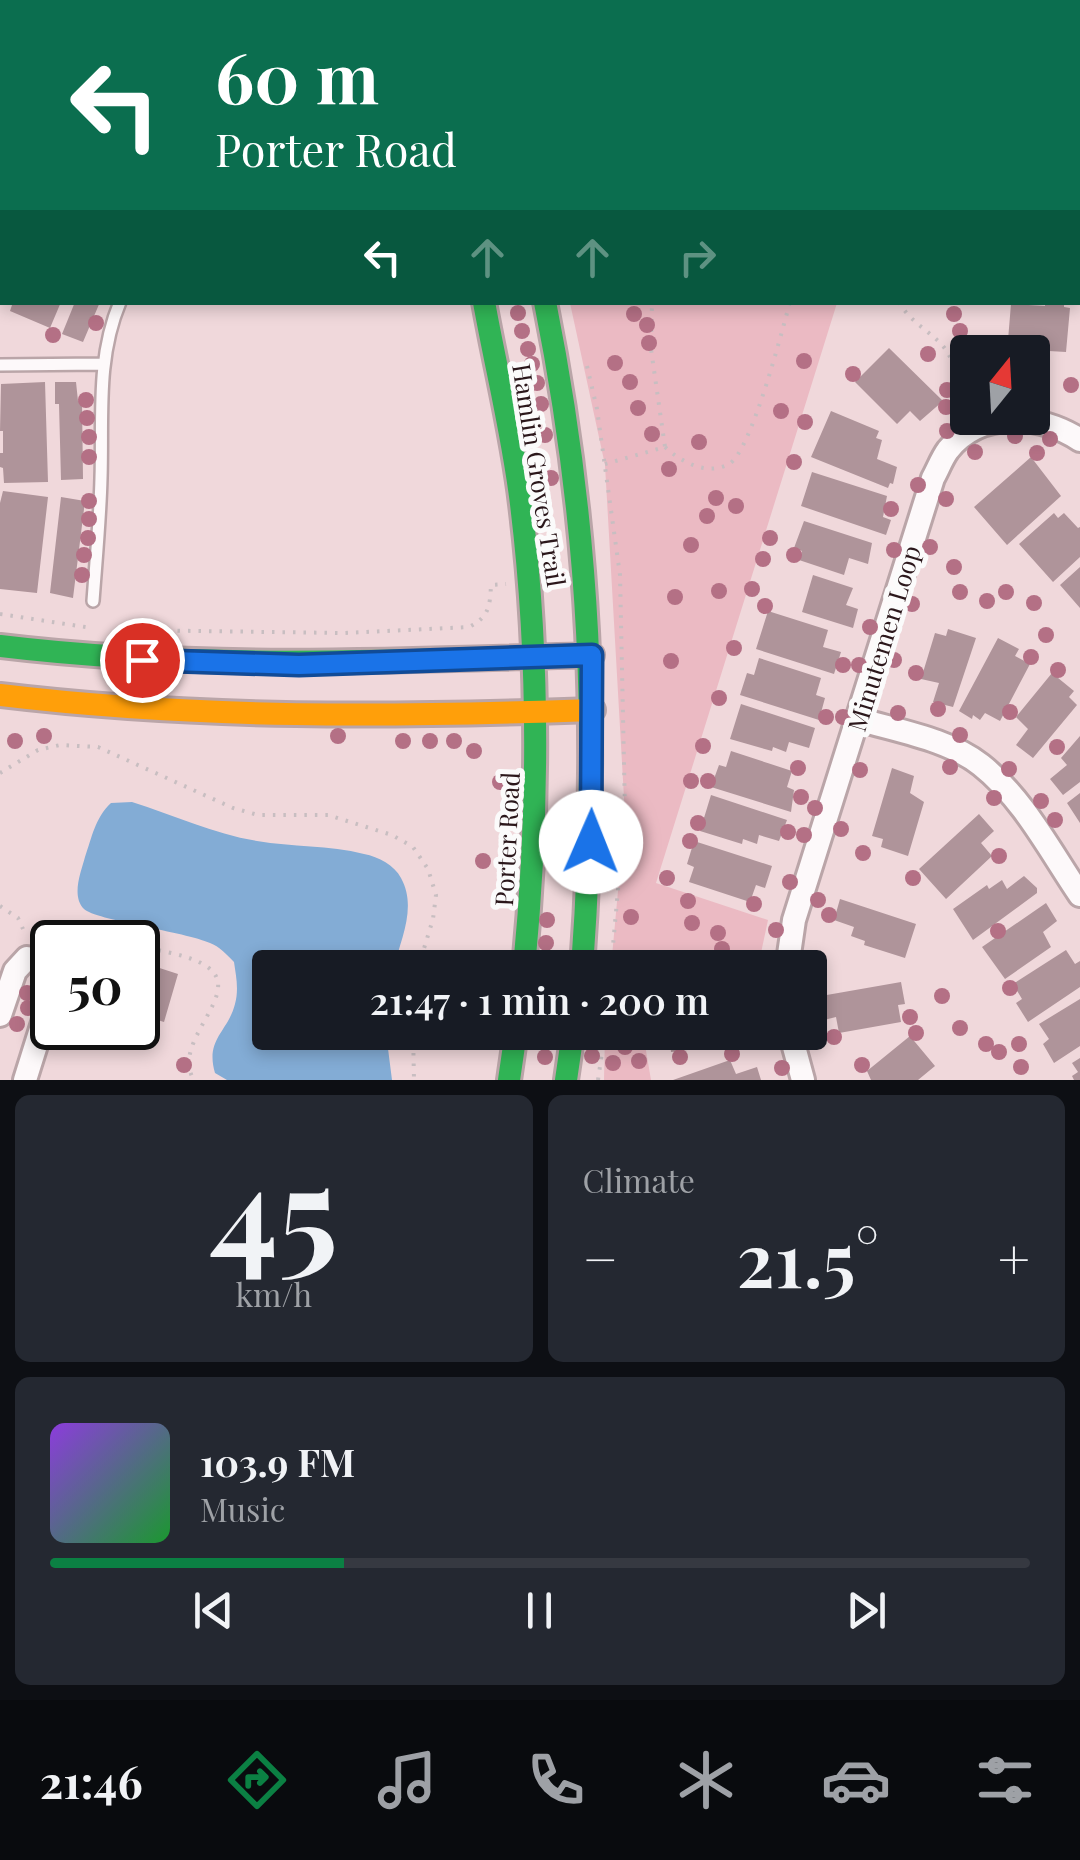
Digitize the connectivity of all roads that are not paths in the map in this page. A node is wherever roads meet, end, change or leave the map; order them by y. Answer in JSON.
{"nodes":[{"id":1,"x":119,"y":305,"type":"edge"},
{"id":2,"x":485,"y":305,"type":"edge"},
{"id":3,"x":546,"y":305,"type":"edge"},
{"id":4,"x":0,"y":364,"type":"edge"},
{"id":5,"x":102,"y":364,"type":"junction"},
{"id":6,"x":1080,"y":440,"type":"edge"},
{"id":7,"x":93,"y":601,"type":"dead end"},
{"id":8,"x":0,"y":646,"type":"edge"},
{"id":9,"x":592,"y":655,"type":"junction"},
{"id":10,"x":535,"y":656,"type":"junction"},
{"id":11,"x":0,"y":695,"type":"edge"},
{"id":12,"x":593,"y":710,"type":"junction"},
{"id":13,"x":537,"y":712,"type":"junction"},
{"id":14,"x":858,"y":720,"type":"junction"},
{"id":15,"x":1080,"y":895,"type":"edge"},
{"id":16,"x":526,"y":950,"type":"edge"},
{"id":17,"x":584,"y":950,"type":"edge"},
{"id":18,"x":789,"y":950,"type":"edge"},
{"id":19,"x":30,"y":958,"type":"edge"},
{"id":20,"x":0,"y":1016,"type":"edge"},
{"id":21,"x":34,"y":1050,"type":"edge"},
{"id":22,"x":513,"y":1050,"type":"edge"},
{"id":23,"x":570,"y":1050,"type":"edge"},
{"id":24,"x":795,"y":1050,"type":"edge"},
{"id":25,"x":25,"y":1080,"type":"edge"},
{"id":26,"x":508,"y":1080,"type":"edge"},
{"id":27,"x":566,"y":1080,"type":"edge"},
{"id":28,"x":803,"y":1080,"type":"edge"}],
"edges":[{"from":1,"to":5,"type":"lane"},
{"from":2,"to":10,"type":"main road","name":"Hamlin Groves Trail"},
{"from":3,"to":9,"type":"main road","name":"Hamlin Groves Trail"},
{"from":4,"to":5,"type":"lane"},
{"from":5,"to":7,"type":"lane"},
{"from":6,"to":14,"type":"street","name":"Minutemen Loop"},
{"from":8,"to":10,"type":"main road"},
{"from":9,"to":10,"type":"main road"},
{"from":9,"to":12,"type":"main road"},
{"from":10,"to":13,"type":"main road","name":"Porter Road"},
{"from":11,"to":13,"type":"main road"},
{"from":12,"to":13,"type":"main road"},
{"from":12,"to":17,"type":"main road"},
{"from":13,"to":16,"type":"main road","name":"Porter Road"},
{"from":14,"to":15,"type":"street"},
{"from":14,"to":18,"type":"street","name":"Minutemen Loop"},
{"from":19,"to":20,"type":"street"},
{"from":21,"to":25,"type":"street"},
{"from":22,"to":26,"type":"main road"},
{"from":23,"to":27,"type":"main road"},
{"from":24,"to":28,"type":"street"}]}
